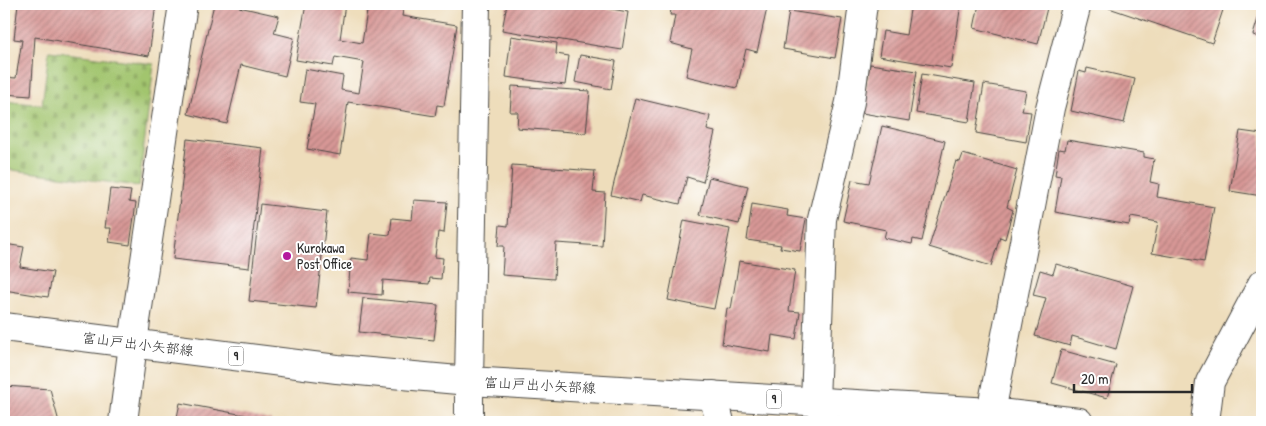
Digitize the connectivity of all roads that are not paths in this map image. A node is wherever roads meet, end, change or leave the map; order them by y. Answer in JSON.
{"nodes":[{"id":1,"x":183,"y":4,"type":"edge"},
{"id":2,"x":476,"y":4,"type":"edge"},
{"id":3,"x":863,"y":4,"type":"edge"},
{"id":4,"x":1077,"y":4,"type":"edge"},
{"id":5,"x":1262,"y":284,"type":"edge"},
{"id":6,"x":4,"y":327,"type":"edge"},
{"id":7,"x":133,"y":343,"type":"junction"},
{"id":8,"x":469,"y":381,"type":"junction"},
{"id":9,"x":713,"y":395,"type":"junction"},
{"id":10,"x":815,"y":401,"type":"junction"},
{"id":11,"x":991,"y":412,"type":"junction"},
{"id":12,"x":123,"y":422,"type":"edge"},
{"id":13,"x":470,"y":422,"type":"edge"},
{"id":14,"x":720,"y":422,"type":"edge"},
{"id":15,"x":1079,"y":422,"type":"edge"},
{"id":16,"x":1205,"y":422,"type":"edge"}],
"edges":[{"from":1,"to":7,"type":"main road"},
{"from":2,"to":8,"type":"main road"},
{"from":3,"to":10,"type":"main road"},
{"from":4,"to":11,"type":"main road"},
{"from":5,"to":16,"type":"main road"},
{"from":6,"to":7,"type":"main road","name":"富山戸出小矢部線","number":"9"},
{"from":7,"to":8,"type":"main road","name":"富山戸出小矢部線","number":"9"},
{"from":7,"to":12,"type":"main road"},
{"from":8,"to":9,"type":"main road","name":"富山戸出小矢部線","number":"9"},
{"from":8,"to":13,"type":"main road"},
{"from":9,"to":10,"type":"main road","name":"富山戸出小矢部線","number":"9"},
{"from":9,"to":14,"type":"main road"},
{"from":10,"to":11,"type":"main road","name":"富山戸出小矢部線","number":"9"},
{"from":11,"to":15,"type":"main road","name":"富山戸出小矢部線","number":"9"}]}
